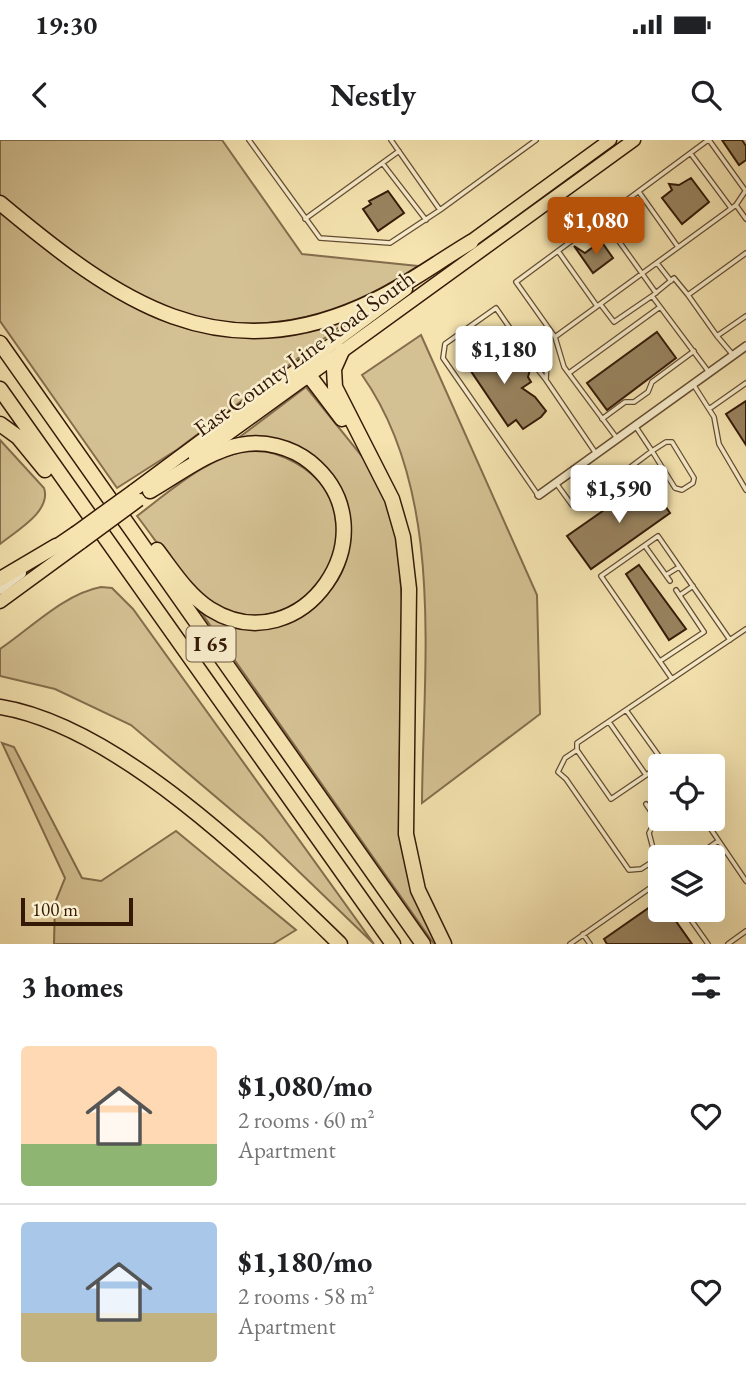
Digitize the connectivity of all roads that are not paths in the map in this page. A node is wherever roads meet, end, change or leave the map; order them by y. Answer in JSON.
{"nodes":[{"id":1,"x":249,"y":140,"type":"edge"},
{"id":2,"x":391,"y":140,"type":"edge"},
{"id":3,"x":536,"y":140,"type":"edge"},
{"id":4,"x":610,"y":140,"type":"edge"},
{"id":5,"x":634,"y":140,"type":"edge"},
{"id":6,"x":708,"y":140,"type":"edge"},
{"id":7,"x":399,"y":151,"type":"junction"},
{"id":8,"x":691,"y":154,"type":"junction"},
{"id":9,"x":382,"y":163,"type":"junction"},
{"id":10,"x":746,"y":190,"type":"edge"},
{"id":11,"x":639,"y":192,"type":"junction"},
{"id":12,"x":0,"y":203,"type":"edge"},
{"id":13,"x":734,"y":206,"type":"junction"},
{"id":14,"x":440,"y":210,"type":"junction"},
{"id":15,"x":305,"y":219,"type":"junction"},
{"id":16,"x":603,"y":219,"type":"junction"},
{"id":17,"x":746,"y":219,"type":"edge"},
{"id":18,"x":426,"y":220,"type":"junction"},
{"id":19,"x":471,"y":242,"type":"junction"},
{"id":20,"x":678,"y":247,"type":"junction"},
{"id":21,"x":558,"y":251,"type":"junction"},
{"id":22,"x":746,"y":253,"type":"edge"},
{"id":23,"x":657,"y":263,"type":"junction"},
{"id":24,"x":642,"y":274,"type":"junction"},
{"id":25,"x":671,"y":281,"type":"junction"},
{"id":26,"x":654,"y":294,"type":"junction"},
{"id":27,"x":688,"y":295,"type":"junction"},
{"id":28,"x":599,"y":305,"type":"junction"},
{"id":29,"x":660,"y":307,"type":"junction"},
{"id":30,"x":746,"y":316,"type":"edge"},
{"id":31,"x":717,"y":336,"type":"junction"},
{"id":32,"x":555,"y":337,"type":"junction"},
{"id":33,"x":0,"y":343,"type":"edge"},
{"id":34,"x":746,"y":346,"type":"edge"},
{"id":35,"x":342,"y":351,"type":"junction"},
{"id":36,"x":525,"y":351,"type":"junction"},
{"id":37,"x":694,"y":352,"type":"junction"},
{"id":38,"x":733,"y":355,"type":"junction"},
{"id":39,"x":709,"y":372,"type":"junction"},
{"id":40,"x":569,"y":373,"type":"junction"},
{"id":41,"x":306,"y":375,"type":"junction"},
{"id":42,"x":288,"y":376,"type":"junction"},
{"id":43,"x":546,"y":380,"type":"junction"},
{"id":44,"x":746,"y":383,"type":"edge"},
{"id":45,"x":693,"y":384,"type":"junction"},
{"id":46,"x":0,"y":389,"type":"edge"},
{"id":47,"x":709,"y":409,"type":"junction"},
{"id":48,"x":602,"y":419,"type":"junction"},
{"id":49,"x":54,"y":421,"type":"junction"},
{"id":50,"x":0,"y":424,"type":"edge"},
{"id":51,"x":635,"y":426,"type":"junction"},
{"id":52,"x":617,"y":439,"type":"junction"},
{"id":53,"x":652,"y":451,"type":"junction"},
{"id":54,"x":370,"y":453,"type":"junction"},
{"id":55,"x":597,"y":454,"type":"junction"},
{"id":56,"x":556,"y":483,"type":"junction"},
{"id":57,"x":746,"y":490,"type":"edge"},
{"id":58,"x":141,"y":494,"type":"junction"},
{"id":59,"x":539,"y":495,"type":"joint"},
{"id":60,"x":78,"y":537,"type":"junction"},
{"id":61,"x":645,"y":545,"type":"junction"},
{"id":62,"x":56,"y":546,"type":"junction"},
{"id":63,"x":123,"y":565,"type":"junction"},
{"id":64,"x":679,"y":567,"type":"junction"},
{"id":65,"x":666,"y":576,"type":"junction"},
{"id":66,"x":0,"y":579,"type":"edge"},
{"id":67,"x":670,"y":581,"type":"dead end"},
{"id":68,"x":692,"y":586,"type":"junction"},
{"id":69,"x":0,"y":589,"type":"edge"},
{"id":70,"x":676,"y":590,"type":"dead end"},
{"id":71,"x":679,"y":595,"type":"junction"},
{"id":72,"x":0,"y":602,"type":"edge"},
{"id":73,"x":746,"y":629,"type":"edge"},
{"id":74,"x":730,"y":640,"type":"junction"},
{"id":75,"x":660,"y":662,"type":"junction"},
{"id":76,"x":672,"y":679,"type":"junction"},
{"id":77,"x":0,"y":707,"type":"edge"},
{"id":78,"x":626,"y":710,"type":"junction"},
{"id":79,"x":609,"y":722,"type":"junction"},
{"id":80,"x":577,"y":750,"type":"junction"},
{"id":81,"x":658,"y":754,"type":"edge"},
{"id":82,"x":646,"y":775,"type":"joint"},
{"id":83,"x":646,"y":804,"type":"dead end"},
{"id":84,"x":712,"y":831,"type":"edge"},
{"id":85,"x":719,"y":841,"type":"junction"},
{"id":86,"x":713,"y":845,"type":"edge"},
{"id":87,"x":746,"y":881,"type":"edge"},
{"id":88,"x":648,"y":889,"type":"edge"},
{"id":89,"x":692,"y":922,"type":"edge"},
{"id":90,"x":746,"y":931,"type":"edge"},
{"id":91,"x":583,"y":934,"type":"junction"},
{"id":92,"x":340,"y":944,"type":"edge"},
{"id":93,"x":393,"y":944,"type":"edge"},
{"id":94,"x":423,"y":944,"type":"edge"},
{"id":95,"x":444,"y":944,"type":"edge"},
{"id":96,"x":570,"y":944,"type":"edge"},
{"id":97,"x":590,"y":944,"type":"edge"},
{"id":98,"x":708,"y":944,"type":"edge"},
{"id":99,"x":727,"y":944,"type":"edge"}],
"edges":[{"from":1,"to":15,"type":"lane"},
{"from":2,"to":7,"type":"lane"},
{"from":3,"to":14,"type":"lane"},
{"from":4,"to":19,"type":"main road","name":"East County Line Road South"},
{"from":5,"to":35,"type":"main road","name":"East County Line Road South"},
{"from":6,"to":8,"type":"lane"},
{"from":6,"to":10,"type":"lane"},
{"from":7,"to":9,"type":"lane"},
{"from":7,"to":14,"type":"lane"},
{"from":8,"to":11,"type":"lane"},
{"from":8,"to":13,"type":"lane"},
{"from":9,"to":15,"type":"lane"},
{"from":9,"to":18,"type":"lane"},
{"from":10,"to":13,"type":"lane"},
{"from":11,"to":16,"type":"lane"},
{"from":11,"to":20,"type":"lane"},
{"from":12,"to":19,"type":"highway"},
{"from":13,"to":17,"type":"lane"},
{"from":13,"to":20,"type":"lane"},
{"from":14,"to":18,"type":"lane"},
{"from":15,"to":18,"type":"lane"},
{"from":16,"to":21,"type":"lane"},
{"from":16,"to":24,"type":"lane"},
{"from":19,"to":42,"type":"main road","name":"East County Line Road South"},
{"from":20,"to":23,"type":"lane"},
{"from":21,"to":28,"type":"lane"},
{"from":21,"to":32,"type":"lane"},
{"from":22,"to":27,"type":"lane"},
{"from":23,"to":24,"type":"lane"},
{"from":23,"to":25,"type":"lane"},
{"from":24,"to":26,"type":"lane"},
{"from":24,"to":28,"type":"lane"},
{"from":25,"to":26,"type":"lane"},
{"from":25,"to":27,"type":"lane"},
{"from":26,"to":28,"type":"lane"},
{"from":26,"to":29,"type":"lane"},
{"from":27,"to":31,"type":"lane"},
{"from":28,"to":32,"type":"lane"},
{"from":29,"to":37,"type":"lane"},
{"from":29,"to":40,"type":"lane"},
{"from":30,"to":31,"type":"lane"},
{"from":31,"to":38,"type":"lane"},
{"from":32,"to":40,"type":"lane"},
{"from":33,"to":49,"type":"highway","number":"I 65"},
{"from":34,"to":38,"type":"street"},
{"from":35,"to":41,"type":"main road","name":"East County Line Road South"},
{"from":35,"to":54,"type":"highway"},
{"from":36,"to":43,"type":"lane"},
{"from":36,"to":43,"type":"lane"},
{"from":36,"to":59,"type":"lane"},
{"from":37,"to":39,"type":"lane"},
{"from":37,"to":48,"type":"lane"},
{"from":38,"to":39,"type":"street"},
{"from":39,"to":45,"type":"street"},
{"from":40,"to":48,"type":"lane"},
{"from":41,"to":42,"type":"highway"},
{"from":41,"to":54,"type":"highway"},
{"from":41,"to":58,"type":"main road","name":"East County Line Road South"},
{"from":42,"to":58,"type":"main road","name":"East County Line Road South"},
{"from":43,"to":55,"type":"lane"},
{"from":44,"to":47,"type":"lane"},
{"from":45,"to":47,"type":"lane"},
{"from":45,"to":51,"type":"street"},
{"from":46,"to":63,"type":"highway","number":"I 65"},
{"from":47,"to":57,"type":"lane"},
{"from":48,"to":52,"type":"lane"},
{"from":49,"to":58,"type":"highway"},
{"from":49,"to":94,"type":"highway","number":"I 65"},
{"from":50,"to":63,"type":"highway"},
{"from":51,"to":52,"type":"street"},
{"from":51,"to":53,"type":"lane"},
{"from":52,"to":55,"type":"street"},
{"from":53,"to":53,"type":"lane"},
{"from":53,"to":56,"type":"lane"},
{"from":54,"to":95,"type":"highway"},
{"from":55,"to":56,"type":"street"},
{"from":56,"to":59,"type":"street"},
{"from":58,"to":60,"type":"main road","name":"East County Line Road South","bridge":true},
{"from":60,"to":62,"type":"main road","name":"East County Line Road South"},
{"from":60,"to":72,"type":"main road","name":"East County Line Road South"},
{"from":61,"to":64,"type":"lane"},
{"from":61,"to":65,"type":"lane"},
{"from":61,"to":75,"type":"lane"},
{"from":62,"to":66,"type":"highway"},
{"from":62,"to":69,"type":"main road","name":"East County Line Road South"},
{"from":63,"to":93,"type":"highway","number":"I 65"},
{"from":64,"to":65,"type":"lane"},
{"from":64,"to":68,"type":"lane"},
{"from":65,"to":67,"type":"lane"},
{"from":68,"to":71,"type":"lane"},
{"from":68,"to":74,"type":"lane"},
{"from":70,"to":71,"type":"lane"},
{"from":71,"to":75,"type":"lane"},
{"from":73,"to":74,"type":"lane"},
{"from":74,"to":76,"type":"lane"},
{"from":75,"to":76,"type":"lane"},
{"from":76,"to":78,"type":"lane"},
{"from":77,"to":92,"type":"highway"},
{"from":78,"to":79,"type":"lane"},
{"from":78,"to":81,"type":"lane"},
{"from":79,"to":80,"type":"lane"},
{"from":79,"to":82,"type":"lane"},
{"from":80,"to":82,"type":"lane"},
{"from":80,"to":83,"type":"lane"},
{"from":84,"to":85,"type":"lane"},
{"from":85,"to":86,"type":"lane"},
{"from":85,"to":87,"type":"lane"},
{"from":88,"to":91,"type":"lane"},
{"from":89,"to":98,"type":"lane"},
{"from":90,"to":99,"type":"lane"},
{"from":91,"to":96,"type":"lane"},
{"from":91,"to":97,"type":"lane"}]}
